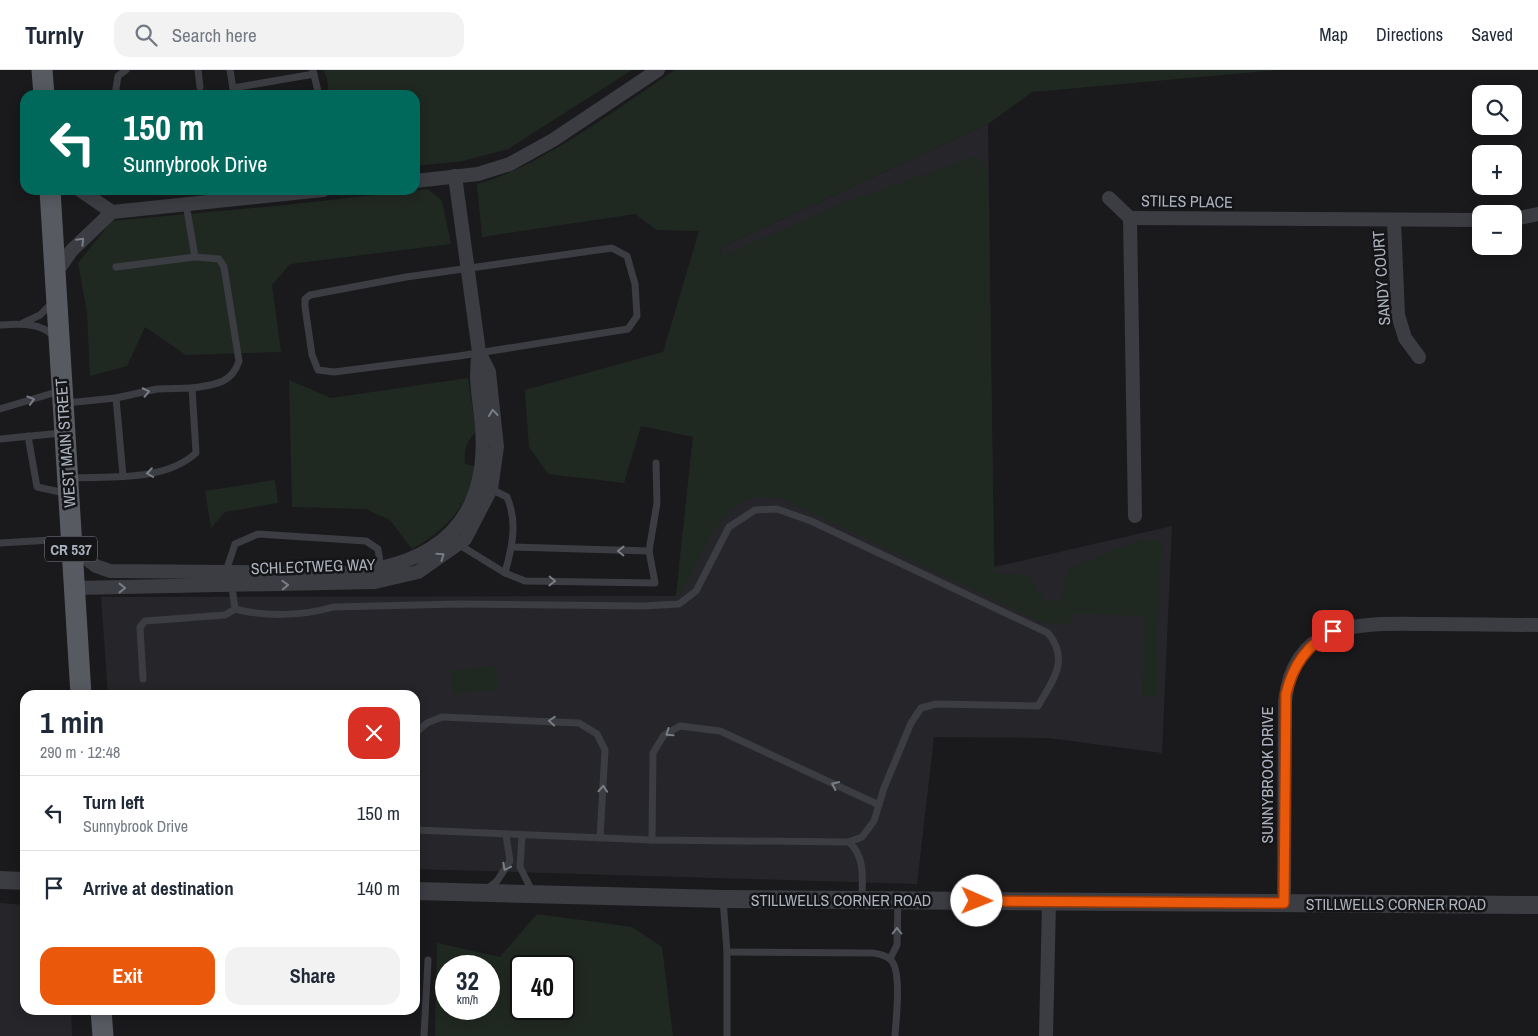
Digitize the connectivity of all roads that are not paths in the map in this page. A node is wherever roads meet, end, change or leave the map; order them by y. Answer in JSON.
{"nodes":[{"id":1,"x":42,"y":70,"type":"edge"},
{"id":2,"x":126,"y":70,"type":"edge"},
{"id":3,"x":198,"y":70,"type":"edge"},
{"id":4,"x":230,"y":70,"type":"edge"},
{"id":5,"x":658,"y":70,"type":"edge"},
{"id":6,"x":313,"y":72,"type":"edge"},
{"id":7,"x":200,"y":87,"type":"dead end"},
{"id":8,"x":44,"y":90,"type":"edge"},
{"id":9,"x":116,"y":90,"type":"edge"},
{"id":10,"x":233,"y":90,"type":"edge"},
{"id":11,"x":237,"y":90,"type":"edge"},
{"id":12,"x":318,"y":90,"type":"edge"},
{"id":13,"x":455,"y":176,"type":"junction"},
{"id":14,"x":420,"y":180,"type":"edge"},
{"id":15,"x":50,"y":195,"type":"edge"},
{"id":16,"x":87,"y":195,"type":"edge"},
{"id":17,"x":217,"y":195,"type":"edge"},
{"id":18,"x":1109,"y":198,"type":"dead end"},
{"id":19,"x":186,"y":204,"type":"junction"},
{"id":20,"x":112,"y":212,"type":"junction"},
{"id":21,"x":1538,"y":214,"type":"edge"},
{"id":22,"x":1522,"y":217,"type":"edge"},
{"id":23,"x":1130,"y":218,"type":"junction"},
{"id":24,"x":1472,"y":220,"type":"edge"},
{"id":25,"x":1394,"y":221,"type":"junction"},
{"id":26,"x":195,"y":257,"type":"junction"},
{"id":27,"x":116,"y":267,"type":"dead end"},
{"id":28,"x":467,"y":268,"type":"junction"},
{"id":29,"x":55,"y":274,"type":"junction"},
{"id":30,"x":56,"y":297,"type":"junction"},
{"id":31,"x":0,"y":324,"type":"edge"},
{"id":32,"x":20,"y":324,"type":"junction"},
{"id":33,"x":58,"y":342,"type":"junction"},
{"id":34,"x":479,"y":352,"type":"junction"},
{"id":35,"x":1419,"y":357,"type":"dead end"},
{"id":36,"x":192,"y":388,"type":"junction"},
{"id":37,"x":62,"y":397,"type":"junction"},
{"id":38,"x":116,"y":398,"type":"junction"},
{"id":39,"x":0,"y":409,"type":"edge"},
{"id":40,"x":65,"y":433,"type":"junction"},
{"id":41,"x":28,"y":436,"type":"junction"},
{"id":42,"x":0,"y":439,"type":"edge"},
{"id":43,"x":656,"y":463,"type":"dead end"},
{"id":44,"x":123,"y":476,"type":"junction"},
{"id":45,"x":68,"y":486,"type":"junction"},
{"id":46,"x":491,"y":490,"type":"junction"},
{"id":47,"x":1134,"y":516,"type":"dead end"},
{"id":48,"x":454,"y":539,"type":"junction"},
{"id":49,"x":0,"y":543,"type":"edge"},
{"id":50,"x":71,"y":543,"type":"junction"},
{"id":51,"x":512,"y":547,"type":"junction"},
{"id":52,"x":649,"y":551,"type":"junction"},
{"id":53,"x":225,"y":572,"type":"junction"},
{"id":54,"x":505,"y":573,"type":"junction"},
{"id":55,"x":382,"y":575,"type":"junction"},
{"id":56,"x":228,"y":587,"type":"junction"},
{"id":57,"x":74,"y":588,"type":"junction"},
{"id":58,"x":234,"y":609,"type":"junction"},
{"id":59,"x":1538,"y":625,"type":"edge"},
{"id":60,"x":143,"y":679,"type":"dead end"},
{"id":61,"x":81,"y":690,"type":"edge"},
{"id":62,"x":420,"y":729,"type":"edge"},
{"id":63,"x":879,"y":806,"type":"junction"},
{"id":64,"x":420,"y":830,"type":"edge"},
{"id":65,"x":506,"y":835,"type":"junction"},
{"id":66,"x":522,"y":836,"type":"junction"},
{"id":67,"x":600,"y":838,"type":"junction"},
{"id":68,"x":652,"y":840,"type":"junction"},
{"id":69,"x":849,"y":842,"type":"junction"},
{"id":70,"x":0,"y":880,"type":"edge"},
{"id":71,"x":20,"y":881,"type":"edge"},
{"id":72,"x":420,"y":891,"type":"edge"},
{"id":73,"x":484,"y":892,"type":"junction"},
{"id":74,"x":533,"y":894,"type":"junction"},
{"id":75,"x":723,"y":899,"type":"junction"},
{"id":76,"x":862,"y":900,"type":"junction"},
{"id":77,"x":898,"y":901,"type":"junction"},
{"id":78,"x":1049,"y":902,"type":"junction"},
{"id":79,"x":1284,"y":903,"type":"junction"},
{"id":80,"x":1538,"y":905,"type":"edge"},
{"id":81,"x":727,"y":952,"type":"junction"},
{"id":82,"x":890,"y":959,"type":"junction"},
{"id":83,"x":428,"y":960,"type":"dead end"},
{"id":84,"x":101,"y":1015,"type":"edge"},
{"id":85,"x":102,"y":1036,"type":"edge"},
{"id":86,"x":424,"y":1036,"type":"edge"},
{"id":87,"x":728,"y":1036,"type":"edge"},
{"id":88,"x":896,"y":1036,"type":"edge"},
{"id":89,"x":1046,"y":1036,"type":"edge"}],
"edges":[{"from":1,"to":8,"type":"main road"},
{"from":2,"to":9,"type":"lane"},
{"from":3,"to":7,"type":"lane"},
{"from":4,"to":10,"type":"lane"},
{"from":5,"to":13,"type":"street"},
{"from":6,"to":11,"type":"lane"},
{"from":6,"to":12,"type":"lane"},
{"from":13,"to":14,"type":"street"},
{"from":13,"to":28,"type":"street","name":"SCHLECTWEG WAY"},
{"from":15,"to":29,"type":"main road","name":"WEST MAIN STREET","number":"CR 537"},
{"from":16,"to":20,"type":"street"},
{"from":17,"to":19,"type":"street"},
{"from":18,"to":23,"type":"street"},
{"from":19,"to":20,"type":"street"},
{"from":19,"to":26,"type":"lane"},
{"from":29,"to":20,"type":"street","one_way":true},
{"from":21,"to":22,"type":"street"},
{"from":23,"to":25,"type":"street","name":"STILES PLACE"},
{"from":23,"to":47,"type":"street","name":"STILES PLACE"},
{"from":24,"to":25,"type":"street","name":"STILES PLACE"},
{"from":25,"to":35,"type":"street","name":"SANDY COURT"},
{"from":26,"to":27,"type":"lane"},
{"from":26,"to":36,"type":"lane"},
{"from":28,"to":34,"type":"street","name":"SCHLECTWEG WAY"},
{"from":28,"to":34,"type":"lane"},
{"from":28,"to":34,"type":"lane"},
{"from":29,"to":30,"type":"main road","name":"WEST MAIN STREET","number":"CR 537"},
{"from":30,"to":32,"type":"lane"},
{"from":30,"to":33,"type":"main road","name":"WEST MAIN STREET","number":"CR 537"},
{"from":31,"to":32,"type":"lane"},
{"from":32,"to":33,"type":"lane"},
{"from":33,"to":37,"type":"main road","name":"WEST MAIN STREET","number":"CR 537"},
{"from":46,"to":34,"type":"street","name":"SCHLECTWEG WAY","one_way":true},
{"from":34,"to":48,"type":"street","name":"SCHLECTWEG WAY"},
{"from":38,"to":36,"type":"lane","one_way":true},
{"from":36,"to":44,"type":"lane","one_way":true},
{"from":37,"to":38,"type":"lane"},
{"from":39,"to":37,"type":"lane","one_way":true},
{"from":37,"to":40,"type":"main road","name":"WEST MAIN STREET","number":"CR 537"},
{"from":38,"to":44,"type":"lane"},
{"from":40,"to":41,"type":"lane"},
{"from":40,"to":45,"type":"main road","name":"WEST MAIN STREET","number":"CR 537"},
{"from":41,"to":42,"type":"lane"},
{"from":41,"to":45,"type":"lane"},
{"from":43,"to":52,"type":"lane"},
{"from":44,"to":45,"type":"lane"},
{"from":45,"to":50,"type":"main road","name":"WEST MAIN STREET","number":"CR 537"},
{"from":46,"to":48,"type":"street","name":"SCHLECTWEG WAY"},
{"from":46,"to":51,"type":"lane"},
{"from":48,"to":54,"type":"lane"},
{"from":48,"to":55,"type":"street","name":"SCHLECTWEG WAY"},
{"from":49,"to":50,"type":"lane"},
{"from":50,"to":53,"type":"street","name":"SCHLECTWEG WAY"},
{"from":50,"to":57,"type":"main road","name":"WEST MAIN STREET","number":"CR 537"},
{"from":52,"to":51,"type":"lane","one_way":true},
{"from":51,"to":54,"type":"lane"},
{"from":54,"to":52,"type":"lane","one_way":true},
{"from":53,"to":55,"type":"street","name":"SCHLECTWEG WAY"},
{"from":53,"to":55,"type":"lane"},
{"from":53,"to":56,"type":"lane"},
{"from":56,"to":55,"type":"street","name":"SCHLECTWEG WAY","one_way":true},
{"from":57,"to":56,"type":"street","name":"SCHLECTWEG WAY","one_way":true},
{"from":56,"to":58,"type":"lane"},
{"from":57,"to":61,"type":"main road","name":"WEST MAIN STREET","number":"CR 537"},
{"from":58,"to":60,"type":"lane"},
{"from":58,"to":63,"type":"lane"},
{"from":59,"to":79,"type":"street","name":"SUNNYBROOK DRIVE"},
{"from":67,"to":62,"type":"lane","one_way":true},
{"from":63,"to":68,"type":"lane","one_way":true},
{"from":63,"to":69,"type":"lane"},
{"from":64,"to":65,"type":"lane"},
{"from":65,"to":66,"type":"lane"},
{"from":65,"to":73,"type":"lane","one_way":true},
{"from":66,"to":67,"type":"lane"},
{"from":66,"to":74,"type":"lane"},
{"from":67,"to":68,"type":"lane"},
{"from":68,"to":69,"type":"lane"},
{"from":69,"to":76,"type":"lane"},
{"from":70,"to":71,"type":"street"},
{"from":72,"to":73,"type":"street","name":"STILLWELLS CORNER ROAD"},
{"from":73,"to":74,"type":"street","name":"STILLWELLS CORNER ROAD"},
{"from":74,"to":75,"type":"street","name":"STILLWELLS CORNER ROAD"},
{"from":75,"to":76,"type":"street","name":"STILLWELLS CORNER ROAD"},
{"from":75,"to":81,"type":"lane"},
{"from":76,"to":77,"type":"street","name":"STILLWELLS CORNER ROAD"},
{"from":77,"to":78,"type":"street","name":"STILLWELLS CORNER ROAD"},
{"from":82,"to":77,"type":"lane","one_way":true},
{"from":78,"to":79,"type":"street","name":"STILLWELLS CORNER ROAD"},
{"from":78,"to":89,"type":"street"},
{"from":79,"to":80,"type":"street","name":"STILLWELLS CORNER ROAD"},
{"from":81,"to":82,"type":"lane"},
{"from":81,"to":87,"type":"lane"},
{"from":82,"to":88,"type":"lane"},
{"from":83,"to":86,"type":"lane"},
{"from":84,"to":85,"type":"main road"}]}
